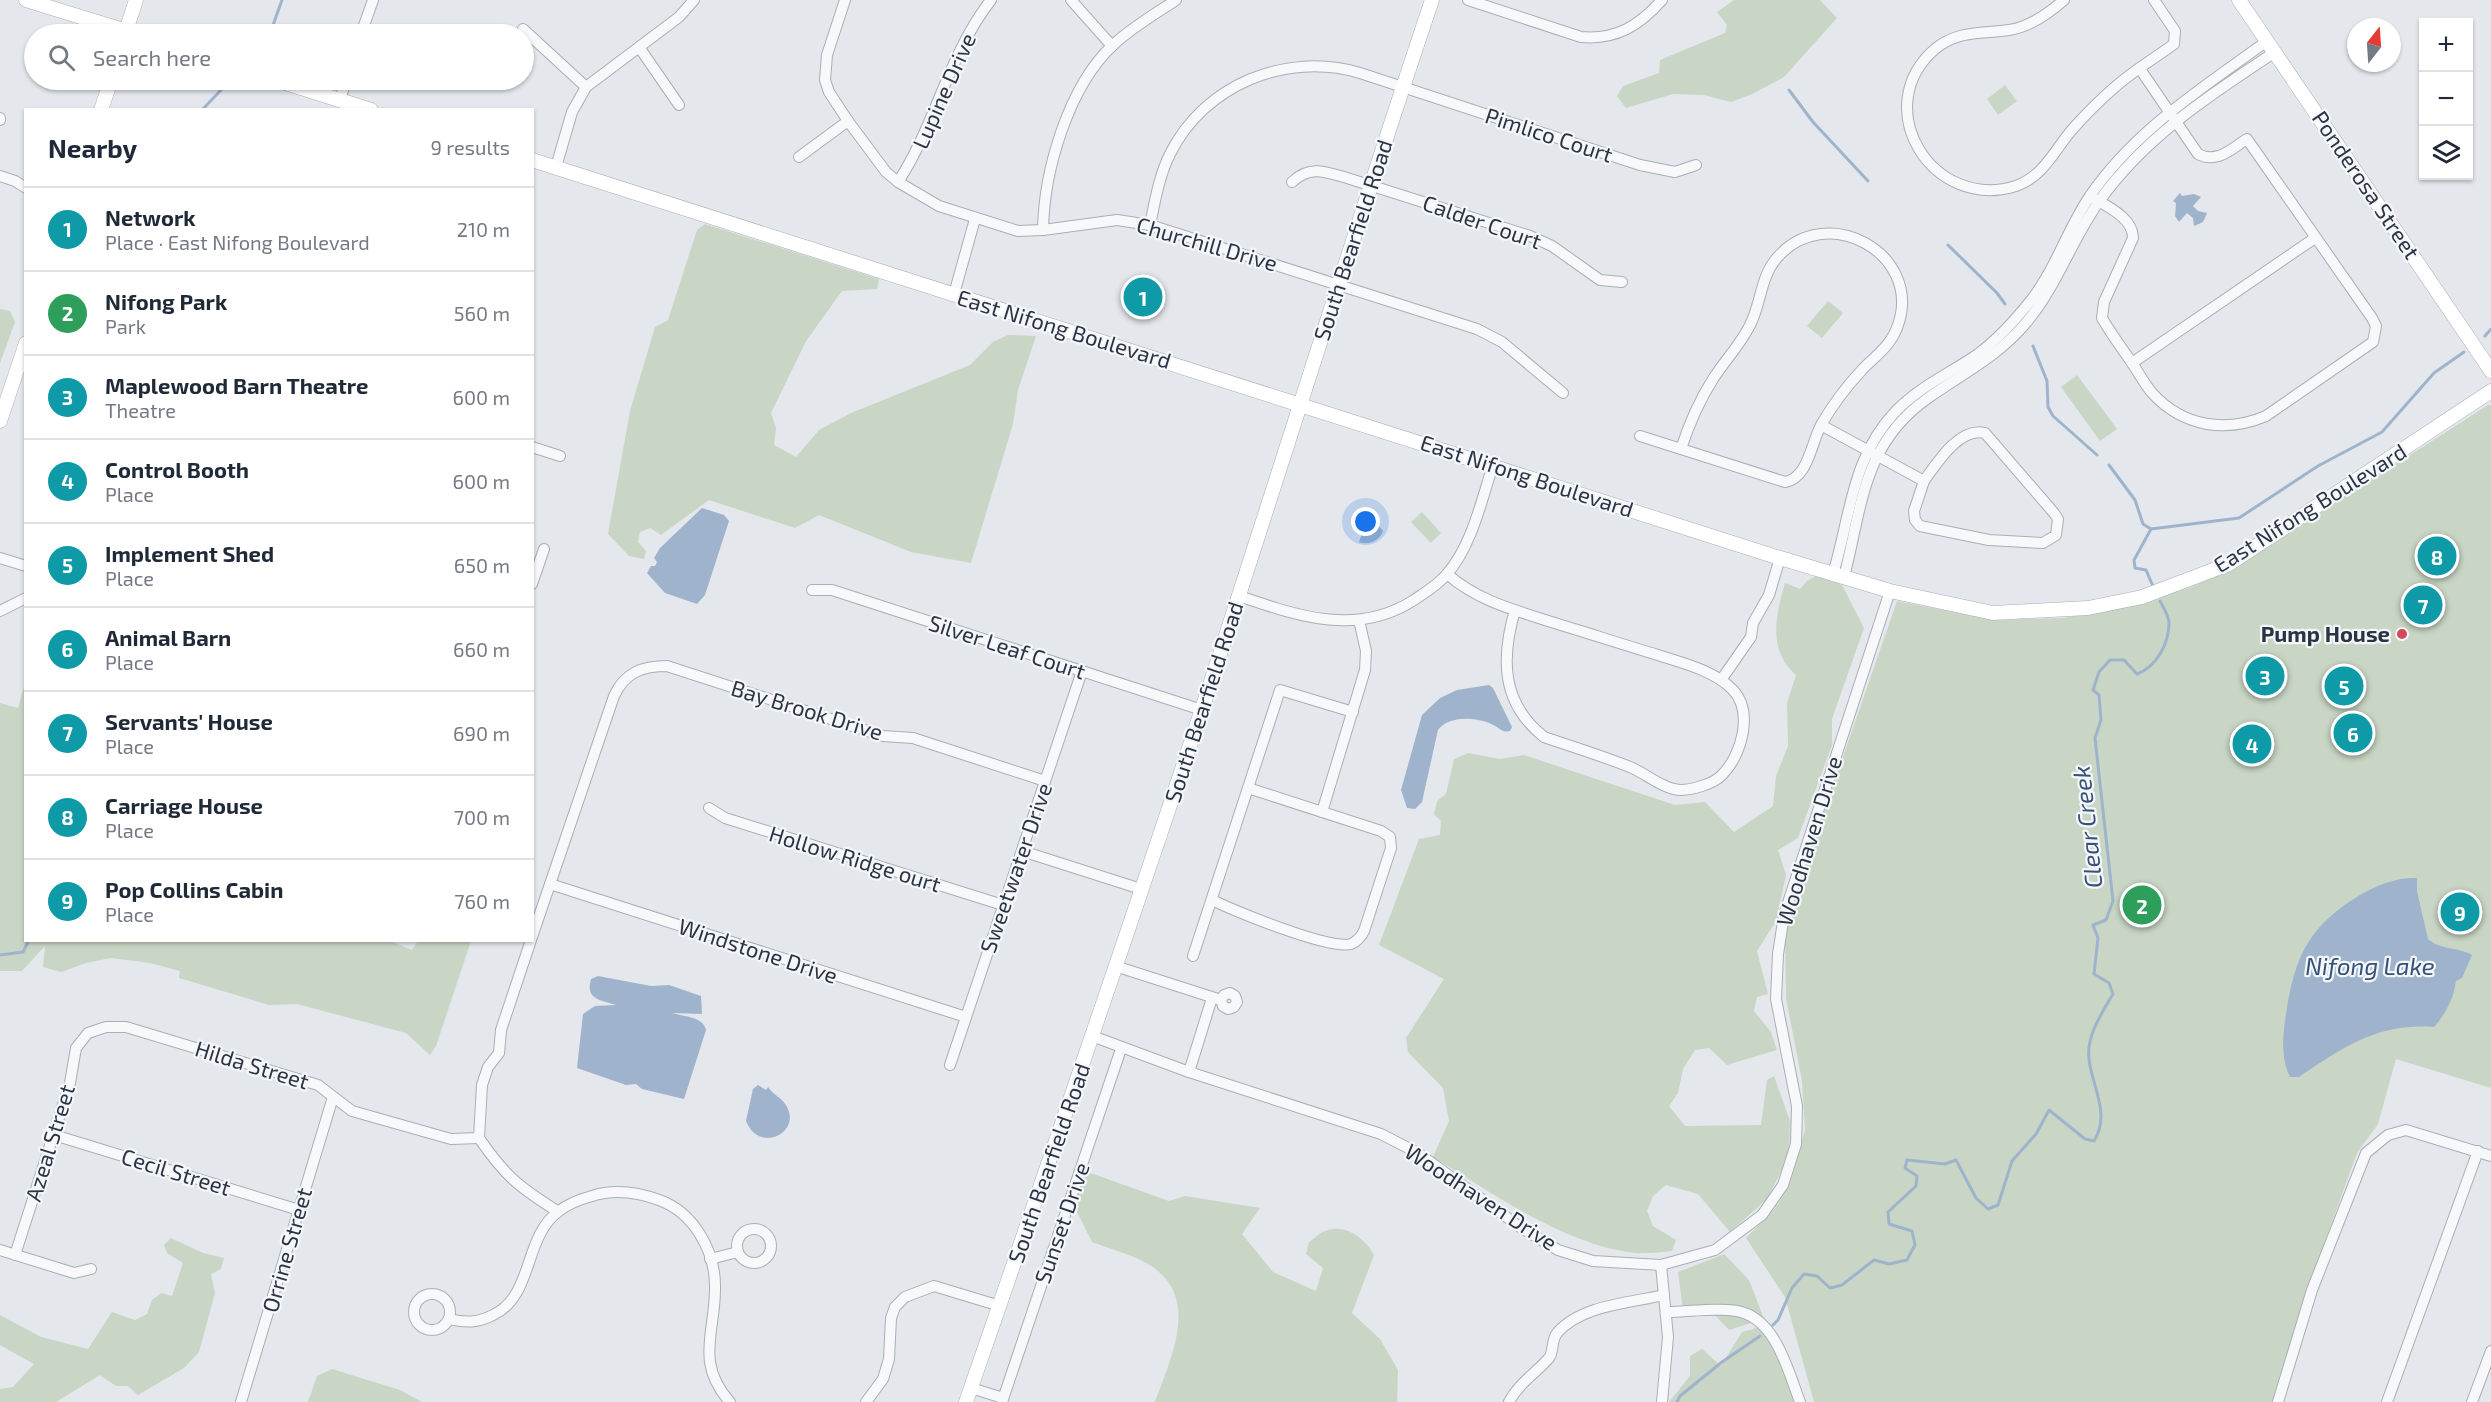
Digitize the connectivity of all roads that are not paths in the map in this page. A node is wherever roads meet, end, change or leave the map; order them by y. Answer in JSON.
{"nodes":[{"id":1,"x":26,"y":0,"type":"edge"},
{"id":2,"x":136,"y":0,"type":"edge"},
{"id":3,"x":373,"y":0,"type":"edge"},
{"id":4,"x":694,"y":0,"type":"edge"},
{"id":5,"x":845,"y":0,"type":"edge"},
{"id":6,"x":991,"y":0,"type":"edge"},
{"id":7,"x":1071,"y":0,"type":"edge"},
{"id":8,"x":1176,"y":0,"type":"edge"},
{"id":9,"x":1432,"y":0,"type":"edge"},
{"id":10,"x":1468,"y":0,"type":"edge"},
{"id":11,"x":1662,"y":0,"type":"edge"},
{"id":12,"x":2064,"y":0,"type":"edge"},
{"id":13,"x":2154,"y":0,"type":"edge"},
{"id":14,"x":2239,"y":0,"type":"edge"},
{"id":15,"x":101,"y":24,"type":"edge"},
{"id":16,"x":131,"y":24,"type":"edge"},
{"id":17,"x":365,"y":24,"type":"edge"},
{"id":18,"x":534,"y":39,"type":"edge"},
{"id":19,"x":1112,"y":46,"type":"junction"},
{"id":20,"x":2271,"y":46,"type":"junction"},
{"id":21,"x":639,"y":47,"type":"junction"},
{"id":22,"x":2140,"y":69,"type":"junction"},
{"id":23,"x":1403,"y":86,"type":"junction"},
{"id":24,"x":586,"y":87,"type":"junction"},
{"id":25,"x":108,"y":90,"type":"edge"},
{"id":26,"x":308,"y":90,"type":"edge"},
{"id":27,"x":343,"y":90,"type":"edge"},
{"id":28,"x":340,"y":100,"type":"junction"},
{"id":29,"x":679,"y":105,"type":"dead end"},
{"id":30,"x":102,"y":108,"type":"edge"},
{"id":31,"x":364,"y":108,"type":"edge"},
{"id":32,"x":2172,"y":116,"type":"junction"},
{"id":33,"x":848,"y":121,"type":"junction"},
{"id":34,"x":799,"y":157,"type":"dead end"},
{"id":35,"x":534,"y":161,"type":"edge"},
{"id":36,"x":1696,"y":165,"type":"dead end"},
{"id":37,"x":556,"y":167,"type":"junction"},
{"id":38,"x":0,"y":176,"type":"edge"},
{"id":39,"x":898,"y":182,"type":"junction"},
{"id":40,"x":1292,"y":182,"type":"dead end"},
{"id":41,"x":1371,"y":185,"type":"junction"},
{"id":42,"x":24,"y":187,"type":"edge"},
{"id":43,"x":2094,"y":199,"type":"junction"},
{"id":44,"x":975,"y":219,"type":"junction"},
{"id":45,"x":1150,"y":225,"type":"junction"},
{"id":46,"x":1043,"y":230,"type":"junction"},
{"id":47,"x":2315,"y":238,"type":"junction"},
{"id":48,"x":1622,"y":282,"type":"dead end"},
{"id":49,"x":1338,"y":283,"type":"junction"},
{"id":50,"x":954,"y":294,"type":"junction"},
{"id":51,"x":24,"y":350,"type":"edge"},
{"id":52,"x":2132,"y":363,"type":"junction"},
{"id":53,"x":2491,"y":371,"type":"edge"},
{"id":54,"x":2491,"y":391,"type":"edge"},
{"id":55,"x":1563,"y":393,"type":"dead end"},
{"id":56,"x":1302,"y":404,"type":"junction"},
{"id":57,"x":0,"y":421,"type":"edge"},
{"id":58,"x":1821,"y":426,"type":"junction"},
{"id":59,"x":1640,"y":436,"type":"dead end"},
{"id":60,"x":534,"y":448,"type":"edge"},
{"id":61,"x":1681,"y":449,"type":"junction"},
{"id":62,"x":1872,"y":454,"type":"junction"},
{"id":63,"x":560,"y":456,"type":"dead end"},
{"id":64,"x":1493,"y":465,"type":"junction"},
{"id":65,"x":1924,"y":481,"type":"junction"},
{"id":66,"x":544,"y":549,"type":"dead end"},
{"id":67,"x":0,"y":558,"type":"edge"},
{"id":68,"x":1780,"y":558,"type":"junction"},
{"id":69,"x":24,"y":565,"type":"edge"},
{"id":70,"x":1447,"y":574,"type":"junction"},
{"id":71,"x":1839,"y":576,"type":"junction"},
{"id":72,"x":534,"y":578,"type":"edge"},
{"id":73,"x":812,"y":590,"type":"dead end"},
{"id":74,"x":1890,"y":591,"type":"junction"},
{"id":75,"x":1239,"y":596,"type":"junction"},
{"id":76,"x":24,"y":599,"type":"edge"},
{"id":77,"x":1515,"y":610,"type":"junction"},
{"id":78,"x":0,"y":611,"type":"edge"},
{"id":79,"x":1359,"y":620,"type":"junction"},
{"id":80,"x":1082,"y":671,"type":"junction"},
{"id":81,"x":1721,"y":680,"type":"junction"},
{"id":82,"x":1202,"y":710,"type":"junction"},
{"id":83,"x":1353,"y":712,"type":"junction"},
{"id":84,"x":1045,"y":781,"type":"junction"},
{"id":85,"x":1248,"y":788,"type":"junction"},
{"id":86,"x":709,"y":808,"type":"dead end"},
{"id":87,"x":1322,"y":812,"type":"junction"},
{"id":88,"x":1022,"y":851,"type":"junction"},
{"id":89,"x":550,"y":884,"type":"junction"},
{"id":90,"x":1141,"y":889,"type":"junction"},
{"id":91,"x":1212,"y":900,"type":"junction"},
{"id":92,"x":1003,"y":905,"type":"junction"},
{"id":93,"x":534,"y":933,"type":"edge"},
{"id":94,"x":531,"y":942,"type":"edge"},
{"id":95,"x":1193,"y":956,"type":"dead end"},
{"id":96,"x":1115,"y":966,"type":"junction"},
{"id":97,"x":966,"y":1017,"type":"junction"},
{"id":98,"x":88,"y":1033,"type":"joint"},
{"id":99,"x":1092,"y":1036,"type":"junction"},
{"id":100,"x":1121,"y":1049,"type":"junction"},
{"id":101,"x":950,"y":1065,"type":"dead end"},
{"id":102,"x":1189,"y":1072,"type":"junction"},
{"id":103,"x":333,"y":1097,"type":"junction"},
{"id":104,"x":54,"y":1135,"type":"junction"},
{"id":105,"x":479,"y":1138,"type":"junction"},
{"id":106,"x":2478,"y":1151,"type":"junction"},
{"id":107,"x":2491,"y":1156,"type":"edge"},
{"id":108,"x":299,"y":1210,"type":"junction"},
{"id":109,"x":557,"y":1211,"type":"junction"},
{"id":110,"x":0,"y":1250,"type":"edge"},
{"id":111,"x":738,"y":1252,"type":"dead end"},
{"id":112,"x":15,"y":1255,"type":"junction"},
{"id":113,"x":710,"y":1259,"type":"junction"},
{"id":114,"x":1661,"y":1265,"type":"junction"},
{"id":115,"x":91,"y":1269,"type":"dead end"},
{"id":116,"x":1664,"y":1295,"type":"junction"},
{"id":117,"x":1000,"y":1306,"type":"junction"},
{"id":118,"x":1667,"y":1312,"type":"junction"},
{"id":119,"x":449,"y":1319,"type":"dead end"},
{"id":120,"x":2491,"y":1351,"type":"edge"},
{"id":121,"x":971,"y":1388,"type":"junction"},
{"id":122,"x":1002,"y":1400,"type":"edge"},
{"id":123,"x":241,"y":1402,"type":"edge"},
{"id":124,"x":730,"y":1402,"type":"edge"},
{"id":125,"x":866,"y":1402,"type":"edge"},
{"id":126,"x":966,"y":1402,"type":"edge"},
{"id":127,"x":1509,"y":1402,"type":"edge"},
{"id":128,"x":1662,"y":1402,"type":"edge"},
{"id":129,"x":1800,"y":1402,"type":"edge"},
{"id":130,"x":2278,"y":1402,"type":"edge"},
{"id":131,"x":2387,"y":1402,"type":"edge"},
{"id":132,"x":2472,"y":1402,"type":"edge"}],
"edges":[{"from":1,"to":15,"type":"street"},
{"from":2,"to":16,"type":"street"},
{"from":3,"to":17,"type":"street"},
{"from":4,"to":21,"type":"street"},
{"from":5,"to":33,"type":"street","name":"Churchill Drive"},
{"from":6,"to":39,"type":"street","name":"Lupine Drive"},
{"from":7,"to":19,"type":"street"},
{"from":8,"to":19,"type":"street"},
{"from":9,"to":23,"type":"street","name":"South Bearfield Road"},
{"from":10,"to":11,"type":"street"},
{"from":12,"to":22,"type":"street"},
{"from":13,"to":22,"type":"street"},
{"from":14,"to":20,"type":"street","name":"Ponderosa Street"},
{"from":18,"to":24,"type":"street"},
{"from":19,"to":46,"type":"street"},
{"from":20,"to":32,"type":"street"},
{"from":20,"to":53,"type":"street","name":"Ponderosa Street"},
{"from":21,"to":24,"type":"street"},
{"from":21,"to":29,"type":"street"},
{"from":22,"to":32,"type":"street"},
{"from":23,"to":36,"type":"street","name":"Pimlico Court"},
{"from":23,"to":41,"type":"street","name":"South Bearfield Road"},
{"from":23,"to":45,"type":"street","name":"Pimlico Court"},
{"from":24,"to":37,"type":"street"},
{"from":25,"to":30,"type":"street"},
{"from":26,"to":28,"type":"street"},
{"from":27,"to":28,"type":"street"},
{"from":28,"to":31,"type":"street"},
{"from":32,"to":43,"type":"street"},
{"from":32,"to":47,"type":"street"},
{"from":33,"to":34,"type":"street"},
{"from":33,"to":39,"type":"street","name":"Churchill Drive"},
{"from":35,"to":37,"type":"street","name":"East Nifong Boulevard"},
{"from":37,"to":50,"type":"street","name":"East Nifong Boulevard"},
{"from":38,"to":42,"type":"street"},
{"from":39,"to":44,"type":"street","name":"Churchill Drive"},
{"from":40,"to":41,"type":"street","name":"Calder Court"},
{"from":41,"to":48,"type":"street","name":"Calder Court"},
{"from":41,"to":49,"type":"street","name":"South Bearfield Road"},
{"from":43,"to":52,"type":"street"},
{"from":43,"to":62,"type":"street"},
{"from":44,"to":46,"type":"street","name":"Churchill Drive"},
{"from":44,"to":50,"type":"street"},
{"from":45,"to":46,"type":"street","name":"Churchill Drive"},
{"from":45,"to":49,"type":"street","name":"Churchill Drive"},
{"from":47,"to":52,"type":"street"},
{"from":47,"to":52,"type":"street"},
{"from":49,"to":55,"type":"street","name":"Churchill Drive"},
{"from":49,"to":56,"type":"street","name":"South Bearfield Road"},
{"from":50,"to":56,"type":"street","name":"East Nifong Boulevard"},
{"from":51,"to":57,"type":"street"},
{"from":54,"to":74,"type":"street","name":"East Nifong Boulevard"},
{"from":56,"to":64,"type":"street","name":"East Nifong Boulevard"},
{"from":56,"to":75,"type":"street","name":"South Bearfield Road"},
{"from":58,"to":61,"type":"street"},
{"from":58,"to":61,"type":"street"},
{"from":58,"to":62,"type":"street"},
{"from":59,"to":61,"type":"street"},
{"from":60,"to":63,"type":"street"},
{"from":62,"to":65,"type":"street"},
{"from":62,"to":71,"type":"street"},
{"from":64,"to":68,"type":"street","name":"East Nifong Boulevard"},
{"from":64,"to":70,"type":"street"},
{"from":65,"to":65,"type":"street"},
{"from":66,"to":72,"type":"street"},
{"from":67,"to":69,"type":"street"},
{"from":68,"to":71,"type":"street","name":"East Nifong Boulevard"},
{"from":68,"to":81,"type":"street"},
{"from":70,"to":77,"type":"street"},
{"from":70,"to":79,"type":"street"},
{"from":71,"to":74,"type":"street","name":"East Nifong Boulevard"},
{"from":73,"to":80,"type":"street","name":"Silver Leaf Court"},
{"from":74,"to":114,"type":"street","name":"Woodhaven Drive"},
{"from":75,"to":79,"type":"street"},
{"from":75,"to":82,"type":"street","name":"South Bearfield Road"},
{"from":76,"to":78,"type":"street"},
{"from":77,"to":81,"type":"street"},
{"from":77,"to":81,"type":"street"},
{"from":79,"to":83,"type":"street"},
{"from":80,"to":82,"type":"street","name":"Silver Leaf Court"},
{"from":80,"to":84,"type":"street","name":"Sweetwater Drive"},
{"from":82,"to":90,"type":"street","name":"South Bearfield Road"},
{"from":83,"to":85,"type":"street"},
{"from":83,"to":87,"type":"street"},
{"from":84,"to":88,"type":"street","name":"Sweetwater Drive"},
{"from":84,"to":89,"type":"street","name":"Bay Brook Drive"},
{"from":85,"to":87,"type":"street"},
{"from":85,"to":91,"type":"street"},
{"from":86,"to":92,"type":"street","name":"Hollow Ridge ourt"},
{"from":87,"to":91,"type":"street"},
{"from":88,"to":90,"type":"street"},
{"from":88,"to":92,"type":"street","name":"Sweetwater Drive"},
{"from":89,"to":93,"type":"street"},
{"from":89,"to":97,"type":"street","name":"Windstone Drive"},
{"from":90,"to":96,"type":"street","name":"South Bearfield Road"},
{"from":91,"to":95,"type":"street"},
{"from":92,"to":97,"type":"street","name":"Sweetwater Drive"},
{"from":94,"to":105,"type":"street"},
{"from":96,"to":99,"type":"street","name":"South Bearfield Road"},
{"from":96,"to":102,"type":"street"},
{"from":97,"to":101,"type":"street","name":"Sweetwater Drive"},
{"from":98,"to":103,"type":"street","name":"Hilda Street"},
{"from":98,"to":104,"type":"street","name":"Azeal Street"},
{"from":99,"to":100,"type":"street","name":"Woodhaven Drive"},
{"from":99,"to":117,"type":"street","name":"South Bearfield Road"},
{"from":100,"to":102,"type":"street","name":"Woodhaven Drive"},
{"from":100,"to":122,"type":"street","name":"Sunset Drive"},
{"from":102,"to":114,"type":"street","name":"Woodhaven Drive"},
{"from":103,"to":105,"type":"street","name":"Hilda Street"},
{"from":103,"to":108,"type":"street","name":"Orrine Street"},
{"from":104,"to":108,"type":"street","name":"Cecil Street"},
{"from":104,"to":112,"type":"street","name":"Azeal Street"},
{"from":105,"to":109,"type":"street"},
{"from":106,"to":107,"type":"street"},
{"from":106,"to":130,"type":"street"},
{"from":106,"to":131,"type":"street"},
{"from":108,"to":123,"type":"street","name":"Orrine Street"},
{"from":109,"to":113,"type":"street"},
{"from":109,"to":119,"type":"street"},
{"from":110,"to":112,"type":"street"},
{"from":111,"to":113,"type":"street"},
{"from":112,"to":115,"type":"street"},
{"from":113,"to":124,"type":"street"},
{"from":114,"to":116,"type":"street"},
{"from":116,"to":118,"type":"street"},
{"from":116,"to":127,"type":"street"},
{"from":117,"to":121,"type":"street","name":"South Bearfield Road"},
{"from":117,"to":125,"type":"street"},
{"from":118,"to":128,"type":"street"},
{"from":118,"to":129,"type":"street"},
{"from":120,"to":132,"type":"street"},
{"from":121,"to":122,"type":"street","name":"Sunset Drive"},
{"from":121,"to":126,"type":"street","name":"South Bearfield Road"}]}
